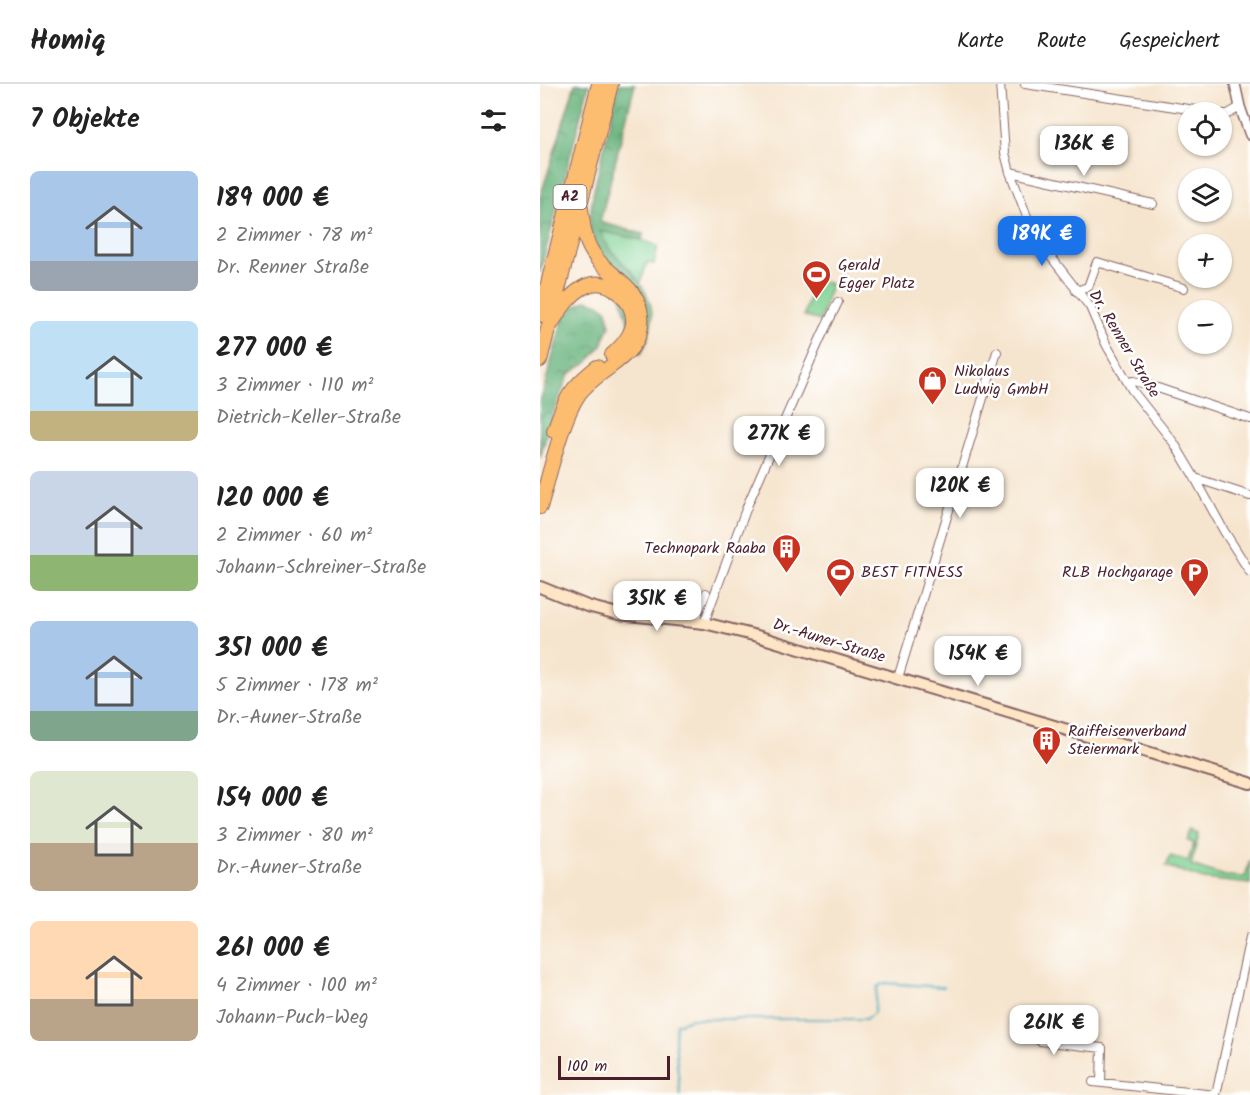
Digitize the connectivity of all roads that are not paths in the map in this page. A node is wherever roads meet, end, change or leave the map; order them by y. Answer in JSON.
{"nodes":[{"id":1,"x":599,"y":84,"type":"edge"},
{"id":2,"x":611,"y":84,"type":"edge"},
{"id":3,"x":1000,"y":84,"type":"edge"},
{"id":4,"x":1025,"y":84,"type":"edge"},
{"id":5,"x":1235,"y":84,"type":"edge"},
{"id":6,"x":1178,"y":107,"type":"edge"},
{"id":7,"x":1240,"y":107,"type":"junction"},
{"id":8,"x":1232,"y":112,"type":"edge"},
{"id":9,"x":1250,"y":135,"type":"edge"},
{"id":10,"x":1010,"y":171,"type":"junction"},
{"id":11,"x":580,"y":203,"type":"junction"},
{"id":12,"x":1153,"y":204,"type":"dead end"},
{"id":13,"x":553,"y":264,"type":"junction"},
{"id":14,"x":1178,"y":286,"type":"edge"},
{"id":15,"x":540,"y":289,"type":"edge"},
{"id":16,"x":1076,"y":291,"type":"junction"},
{"id":17,"x":838,"y":302,"type":"dead end"},
{"id":18,"x":540,"y":315,"type":"edge"},
{"id":19,"x":549,"y":327,"type":"junction"},
{"id":20,"x":997,"y":352,"type":"dead end"},
{"id":21,"x":540,"y":360,"type":"edge"},
{"id":22,"x":1128,"y":383,"type":"junction"},
{"id":23,"x":1250,"y":419,"type":"edge"},
{"id":24,"x":540,"y":477,"type":"edge"},
{"id":25,"x":1195,"y":478,"type":"junction"},
{"id":26,"x":1250,"y":496,"type":"edge"},
{"id":27,"x":540,"y":507,"type":"edge"},
{"id":28,"x":1250,"y":572,"type":"edge"},
{"id":29,"x":540,"y":587,"type":"edge"},
{"id":30,"x":706,"y":593,"type":"dead end"},
{"id":31,"x":699,"y":623,"type":"junction"},
{"id":32,"x":898,"y":678,"type":"junction"},
{"id":33,"x":1250,"y":783,"type":"edge"},
{"id":34,"x":1250,"y":937,"type":"edge"},
{"id":35,"x":1037,"y":1021,"type":"dead end"},
{"id":36,"x":1216,"y":1095,"type":"edge"}],
"edges":[{"from":1,"to":13,"type":"highway","number":"A2"},
{"from":2,"to":11,"type":"highway","number":"A2"},
{"from":3,"to":10,"type":"street","name":"Dr. Renner Straße"},
{"from":4,"to":6,"type":"street"},
{"from":5,"to":7,"type":"street"},
{"from":7,"to":8,"type":"street"},
{"from":7,"to":9,"type":"street"},
{"from":10,"to":12,"type":"street"},
{"from":10,"to":16,"type":"street","name":"Dr. Renner Straße"},
{"from":11,"to":19,"type":"highway","number":"A2"},
{"from":11,"to":27,"type":"highway"},
{"from":13,"to":15,"type":"highway"},
{"from":13,"to":18,"type":"highway","number":"A2"},
{"from":14,"to":16,"type":"street"},
{"from":16,"to":22,"type":"street","name":"Dr. Renner Straße"},
{"from":17,"to":31,"type":"street"},
{"from":19,"to":21,"type":"highway","number":"A2"},
{"from":19,"to":24,"type":"highway"},
{"from":20,"to":32,"type":"street"},
{"from":22,"to":23,"type":"street"},
{"from":22,"to":25,"type":"street","name":"Dr. Renner Straße"},
{"from":25,"to":26,"type":"street"},
{"from":25,"to":28,"type":"street","name":"Dr. Renner Straße"},
{"from":29,"to":31,"type":"main road","name":"Dr.-Auner-Straße"},
{"from":30,"to":31,"type":"street"},
{"from":31,"to":32,"type":"main road","name":"Dr.-Auner-Straße"},
{"from":32,"to":33,"type":"main road","name":"Dr.-Auner-Straße"},
{"from":34,"to":36,"type":"street"},
{"from":35,"to":36,"type":"street"}]}
